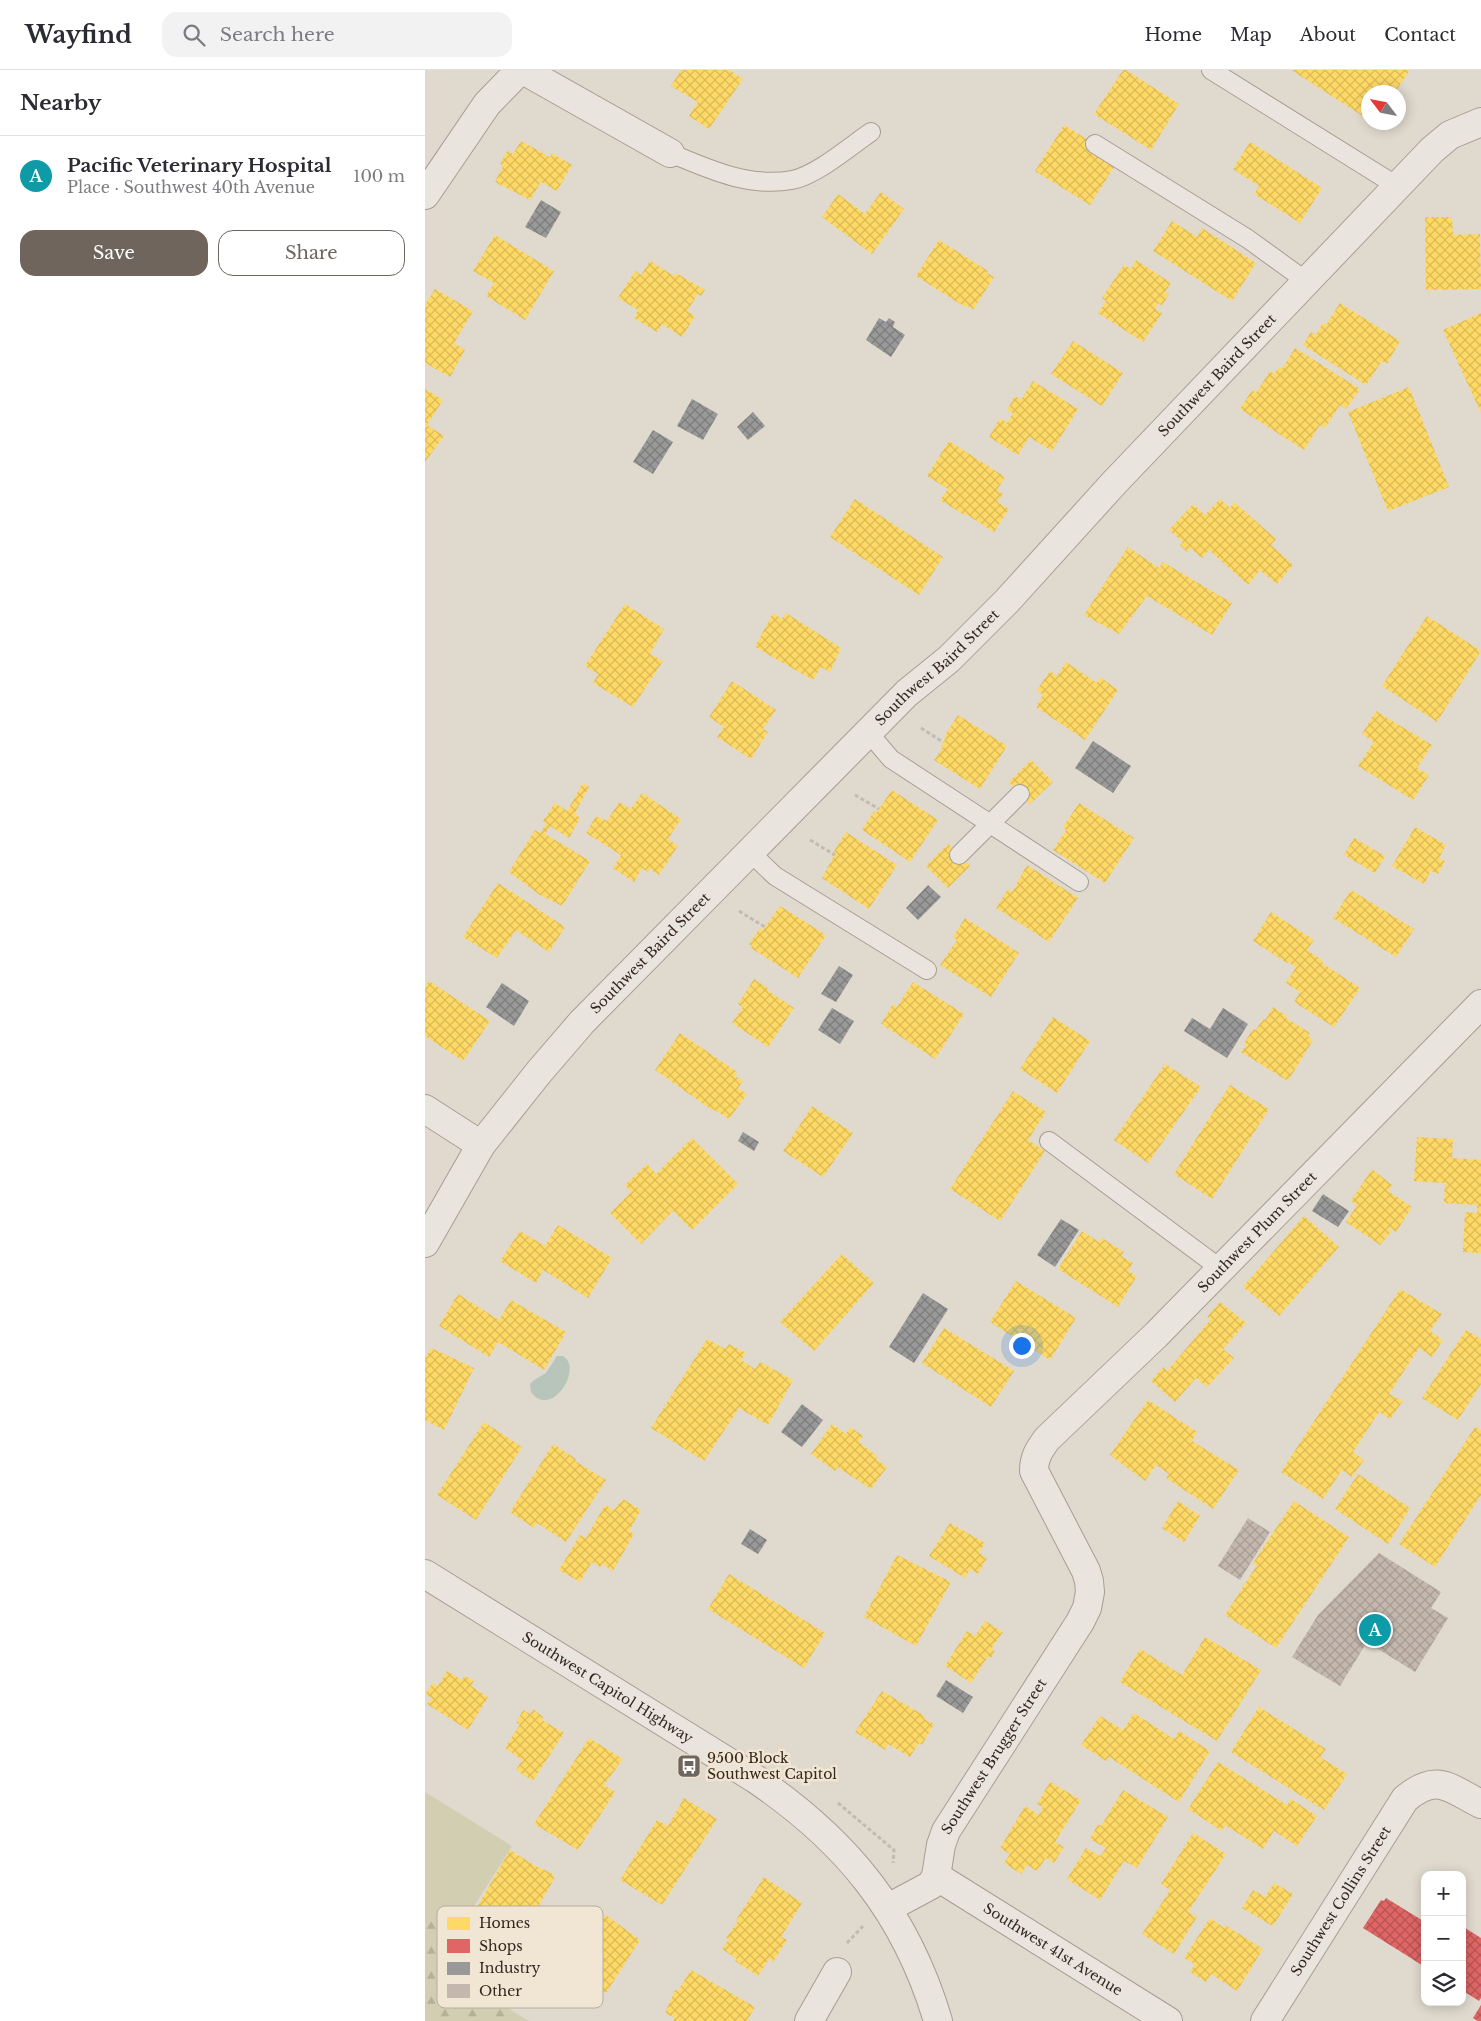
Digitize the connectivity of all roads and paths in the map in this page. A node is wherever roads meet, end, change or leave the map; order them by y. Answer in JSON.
{"nodes":[{"id":1,"x":522,"y":70,"type":"edge"},
{"id":2,"x":1211,"y":70,"type":"edge"},
{"id":3,"x":1481,"y":122,"type":"edge"},
{"id":4,"x":871,"y":132,"type":"dead end"},
{"id":5,"x":1095,"y":144,"type":"dead end"},
{"id":6,"x":670,"y":153,"type":"joint"},
{"id":7,"x":1397,"y":186,"type":"junction"},
{"id":8,"x":425,"y":195,"type":"edge"},
{"id":9,"x":1306,"y":281,"type":"junction"},
{"id":10,"x":921,"y":728,"type":"dead end"},
{"id":11,"x":868,"y":732,"type":"junction"},
{"id":12,"x":943,"y":742,"type":"dead end"},
{"id":13,"x":1020,"y":794,"type":"dead end"},
{"id":14,"x":855,"y":795,"type":"dead end"},
{"id":15,"x":879,"y":809,"type":"dead end"},
{"id":16,"x":991,"y":825,"type":"junction"},
{"id":17,"x":810,"y":840,"type":"dead end"},
{"id":18,"x":750,"y":852,"type":"junction"},
{"id":19,"x":835,"y":855,"type":"dead end"},
{"id":20,"x":959,"y":855,"type":"dead end"},
{"id":21,"x":1079,"y":882,"type":"dead end"},
{"id":22,"x":739,"y":911,"type":"dead end"},
{"id":23,"x":765,"y":927,"type":"dead end"},
{"id":24,"x":927,"y":970,"type":"dead end"},
{"id":25,"x":1481,"y":1004,"type":"edge"},
{"id":26,"x":425,"y":1109,"type":"edge"},
{"id":27,"x":1049,"y":1141,"type":"dead end"},
{"id":28,"x":481,"y":1145,"type":"junction"},
{"id":29,"x":425,"y":1244,"type":"edge"},
{"id":30,"x":1221,"y":1269,"type":"junction"},
{"id":31,"x":425,"y":1574,"type":"edge"},
{"id":32,"x":1090,"y":1592,"type":"joint"},
{"id":33,"x":1481,"y":1804,"type":"edge"},
{"id":34,"x":936,"y":1876,"type":"junction"},
{"id":35,"x":889,"y":1908,"type":"junction"},
{"id":36,"x":865,"y":1924,"type":"dead end"},
{"id":37,"x":868,"y":1930,"type":"dead end"},
{"id":38,"x":837,"y":1972,"type":"dead end"},
{"id":39,"x":809,"y":2021,"type":"edge"},
{"id":40,"x":938,"y":2021,"type":"edge"},
{"id":41,"x":1168,"y":2021,"type":"edge"},
{"id":42,"x":1265,"y":2021,"type":"edge"}],
"edges":[{"from":1,"to":6,"type":"street"},
{"from":1,"to":8,"type":"street"},
{"from":2,"to":7,"type":"lane"},
{"from":3,"to":7,"type":"street","name":"Southwest Baird Street"},
{"from":4,"to":6,"type":"lane"},
{"from":5,"to":9,"type":"lane"},
{"from":7,"to":9,"type":"street","name":"Southwest Baird Street"},
{"from":9,"to":11,"type":"street","name":"Southwest Baird Street"},
{"from":10,"to":12,"type":"path"},
{"from":11,"to":16,"type":"lane"},
{"from":11,"to":18,"type":"street","name":"Southwest Baird Street"},
{"from":13,"to":16,"type":"lane"},
{"from":14,"to":15,"type":"path"},
{"from":16,"to":20,"type":"lane"},
{"from":16,"to":21,"type":"lane"},
{"from":17,"to":19,"type":"path"},
{"from":18,"to":24,"type":"lane"},
{"from":18,"to":28,"type":"street","name":"Southwest Baird Street"},
{"from":22,"to":23,"type":"path"},
{"from":25,"to":30,"type":"street","name":"Southwest Plum Street"},
{"from":26,"to":28,"type":"street"},
{"from":27,"to":30,"type":"lane"},
{"from":28,"to":29,"type":"street","name":"Southwest Baird Street"},
{"from":30,"to":32,"type":"street","name":"Southwest Plum Street"},
{"from":31,"to":35,"type":"street","name":"Southwest Capitol Highway"},
{"from":32,"to":34,"type":"street","name":"Southwest Brugger Street"},
{"from":33,"to":42,"type":"street","name":"Southwest Collins Street"},
{"from":34,"to":35,"type":"street"},
{"from":34,"to":41,"type":"street","name":"Southwest 41st Avenue"},
{"from":35,"to":40,"type":"street","name":"Southwest Capitol Highway"},
{"from":36,"to":37,"type":"path"},
{"from":38,"to":39,"type":"street"}]}
